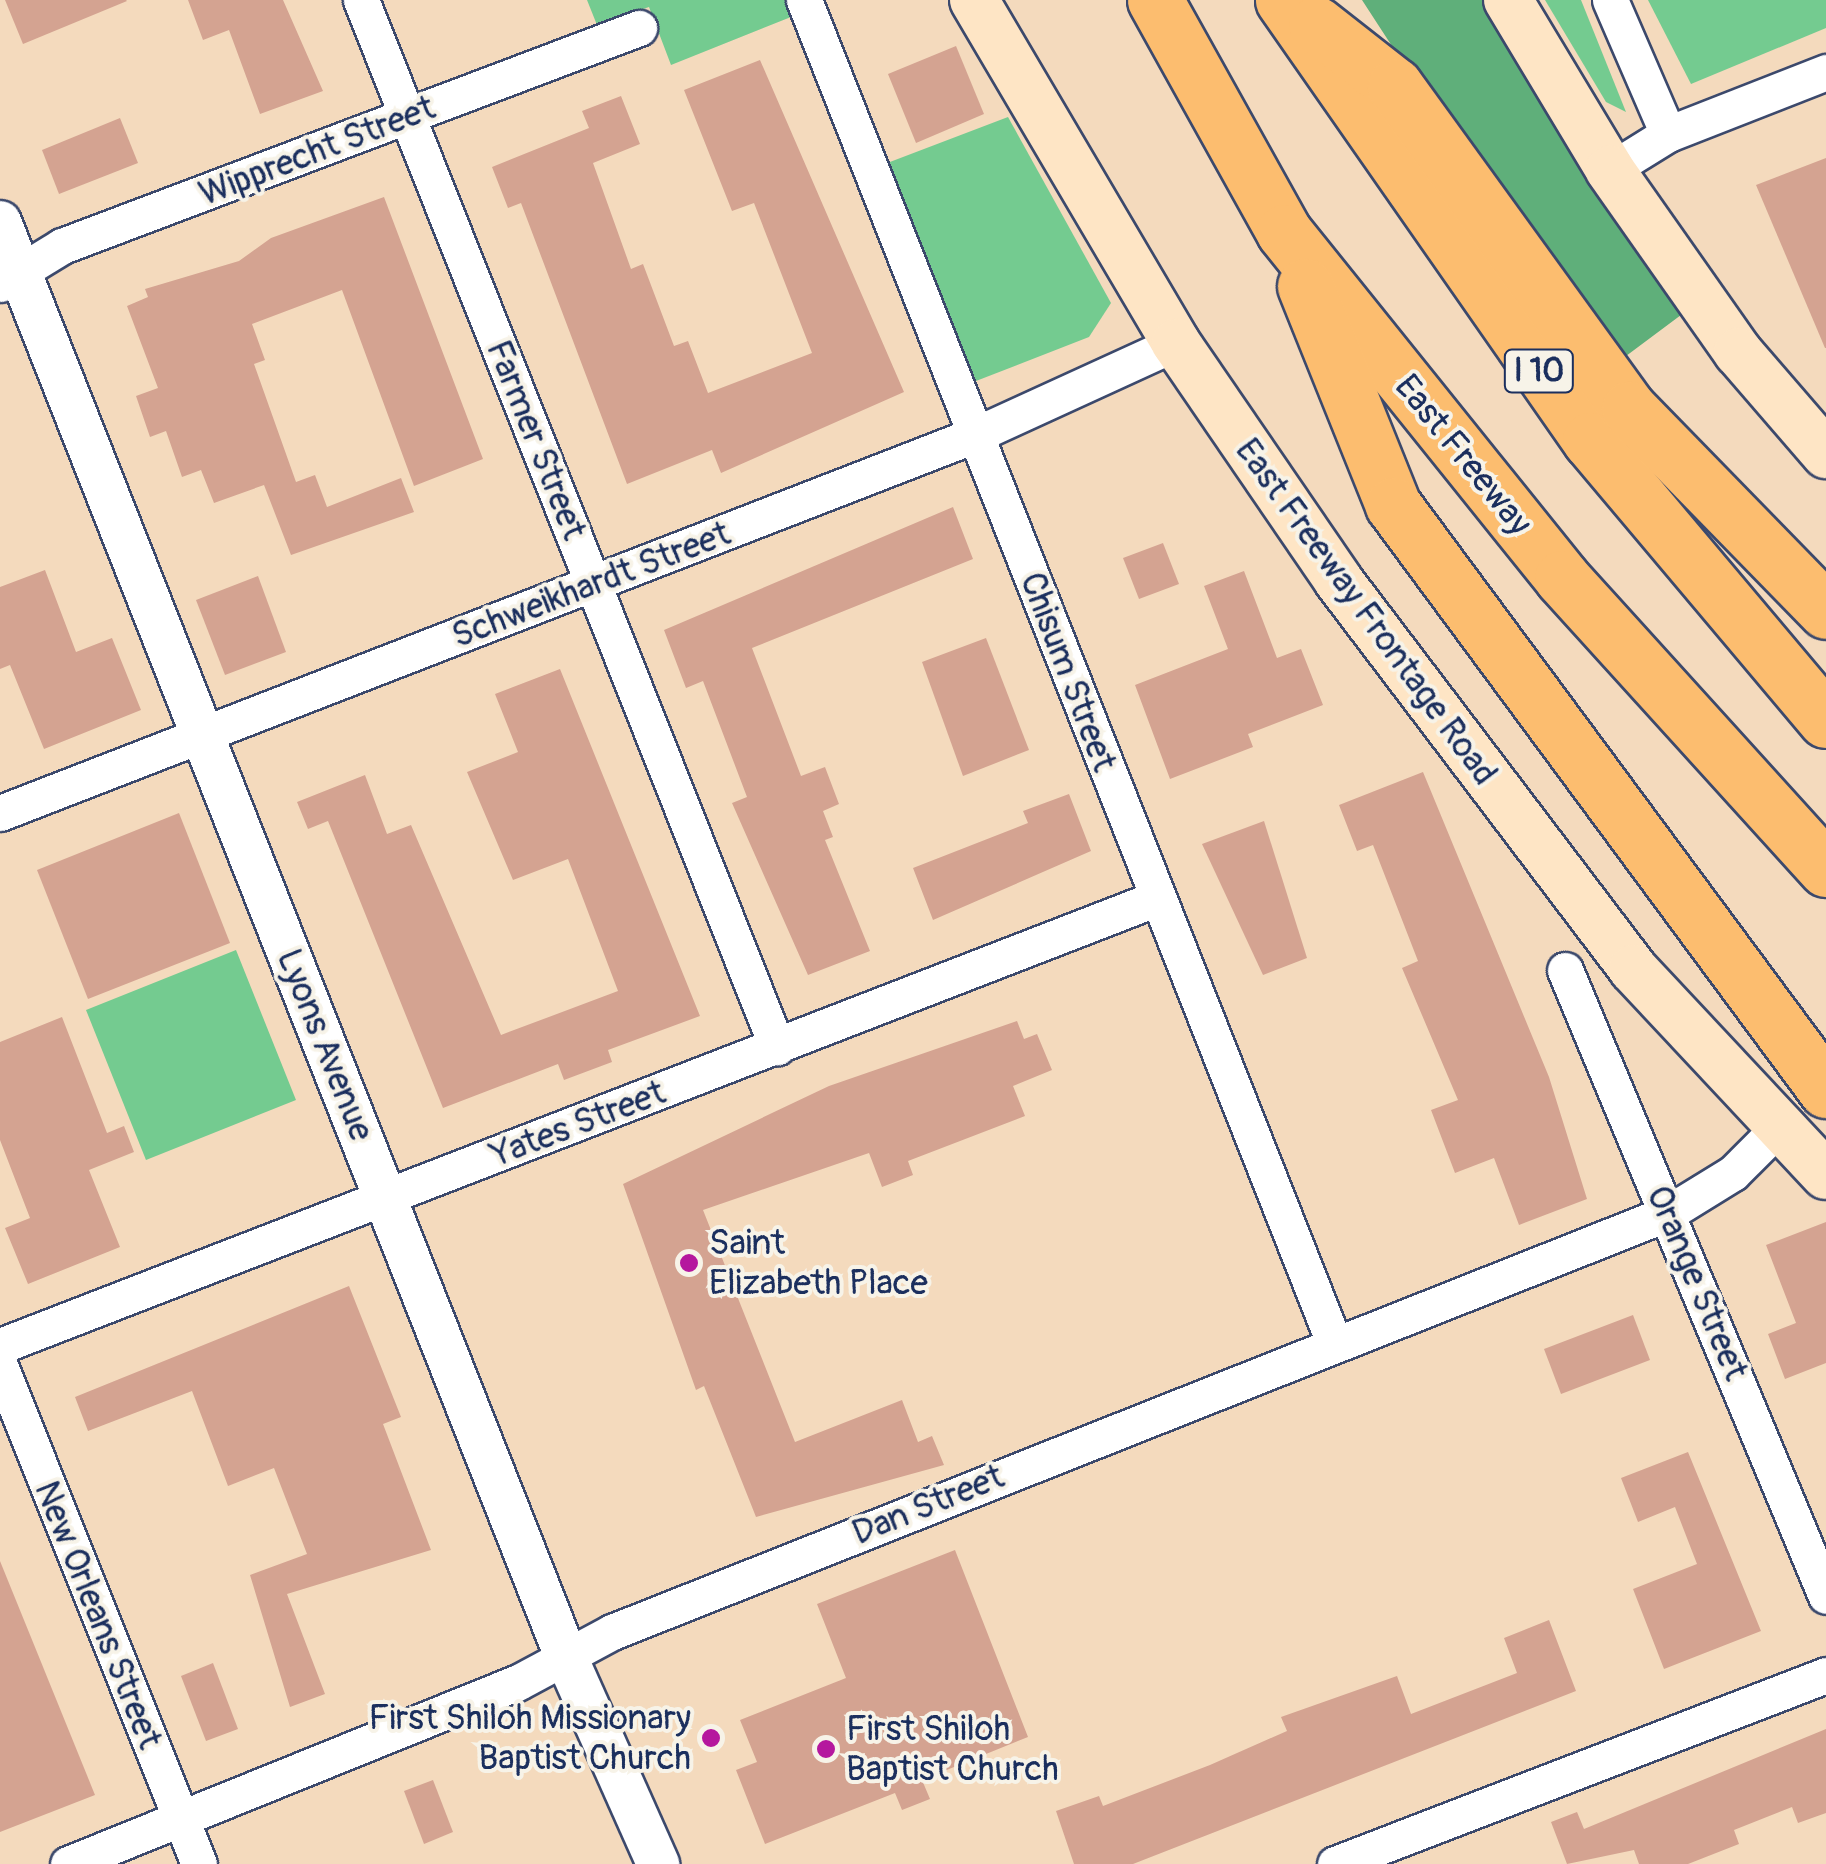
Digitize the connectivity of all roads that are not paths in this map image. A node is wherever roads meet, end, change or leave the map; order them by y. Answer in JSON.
{"nodes":[{"id":1,"x":361,"y":0,"type":"edge"},
{"id":2,"x":804,"y":0,"type":"edge"},
{"id":3,"x":974,"y":0,"type":"edge"},
{"id":4,"x":1155,"y":0,"type":"edge"},
{"id":5,"x":1284,"y":0,"type":"edge"},
{"id":6,"x":1508,"y":0,"type":"edge"},
{"id":7,"x":1610,"y":0,"type":"edge"},
{"id":8,"x":639,"y":28,"type":"dead end"},
{"id":9,"x":1826,"y":72,"type":"edge"},
{"id":10,"x":408,"y":117,"type":"junction"},
{"id":11,"x":1668,"y":134,"type":"junction"},
{"id":12,"x":1610,"y":170,"type":"junction"},
{"id":13,"x":0,"y":222,"type":"edge"},
{"id":14,"x":1284,"y":232,"type":"junction"},
{"id":15,"x":11,"y":280,"type":"edge"},
{"id":16,"x":1176,"y":343,"type":"junction"},
{"id":17,"x":977,"y":434,"type":"junction"},
{"id":18,"x":1826,"y":454,"type":"edge"},
{"id":19,"x":594,"y":584,"type":"junction"},
{"id":20,"x":1826,"y":611,"type":"edge"},
{"id":21,"x":1826,"y":720,"type":"edge"},
{"id":22,"x":202,"y":735,"type":"junction"},
{"id":23,"x":0,"y":813,"type":"edge"},
{"id":24,"x":1826,"y":869,"type":"edge"},
{"id":25,"x":1156,"y":899,"type":"junction"},
{"id":26,"x":1566,"y":970,"type":"dead end"},
{"id":27,"x":777,"y":1048,"type":"junction"},
{"id":28,"x":1826,"y":1090,"type":"edge"},
{"id":29,"x":1776,"y":1130,"type":"junction"},
{"id":30,"x":1826,"y":1175,"type":"edge"},
{"id":31,"x":386,"y":1199,"type":"junction"},
{"id":32,"x":1668,"y":1213,"type":"junction"},
{"id":33,"x":1334,"y":1344,"type":"junction"},
{"id":34,"x":0,"y":1346,"type":"edge"},
{"id":35,"x":0,"y":1366,"type":"edge"},
{"id":36,"x":1826,"y":1596,"type":"edge"},
{"id":37,"x":566,"y":1658,"type":"junction"},
{"id":38,"x":1826,"y":1674,"type":"edge"},
{"id":39,"x":178,"y":1817,"type":"junction"},
{"id":40,"x":68,"y":1864,"type":"edge"},
{"id":41,"x":199,"y":1864,"type":"edge"},
{"id":42,"x":658,"y":1864,"type":"edge"},
{"id":43,"x":1334,"y":1864,"type":"edge"}],
"edges":[{"from":1,"to":10,"type":"street","name":"Farmer Street"},
{"from":2,"to":17,"type":"street","name":"Chisum Street"},
{"from":3,"to":16,"type":"main road","name":"East Freeway Frontage Road"},
{"from":4,"to":14,"type":"highway","name":"East Freeway"},
{"from":5,"to":20,"type":"highway"},
{"from":5,"to":21,"type":"highway","number":"I 10"},
{"from":6,"to":12,"type":"main road"},
{"from":7,"to":11,"type":"street"},
{"from":8,"to":10,"type":"street","name":"Wipprecht Street"},
{"from":9,"to":11,"type":"street"},
{"from":10,"to":15,"type":"street","name":"Wipprecht Street"},
{"from":10,"to":19,"type":"street","name":"Farmer Street"},
{"from":11,"to":12,"type":"street"},
{"from":12,"to":18,"type":"main road"},
{"from":13,"to":15,"type":"street","name":"Lyons Avenue"},
{"from":14,"to":24,"type":"highway","name":"East Freeway"},
{"from":14,"to":28,"type":"highway"},
{"from":15,"to":22,"type":"street","name":"Lyons Avenue"},
{"from":16,"to":17,"type":"street","name":"Schweikhardt Street"},
{"from":16,"to":29,"type":"main road","name":"East Freeway Frontage Road"},
{"from":17,"to":19,"type":"street","name":"Schweikhardt Street"},
{"from":17,"to":25,"type":"street","name":"Chisum Street"},
{"from":19,"to":22,"type":"street","name":"Schweikhardt Street"},
{"from":19,"to":27,"type":"street","name":"Farmer Street"},
{"from":22,"to":23,"type":"street","name":"Schweikhardt Street"},
{"from":22,"to":31,"type":"street","name":"Lyons Avenue"},
{"from":25,"to":27,"type":"street","name":"Yates Street"},
{"from":25,"to":33,"type":"street","name":"Chisum Street"},
{"from":26,"to":32,"type":"street","name":"Orange Street"},
{"from":27,"to":31,"type":"street","name":"Yates Street"},
{"from":29,"to":30,"type":"main road","name":"East Freeway Frontage Road"},
{"from":29,"to":32,"type":"street","name":"Dan Street"},
{"from":31,"to":34,"type":"street","name":"Yates Street"},
{"from":31,"to":37,"type":"street","name":"Lyons Avenue"},
{"from":32,"to":33,"type":"street","name":"Dan Street"},
{"from":32,"to":36,"type":"street","name":"Orange Street"},
{"from":33,"to":37,"type":"street","name":"Dan Street"},
{"from":35,"to":39,"type":"street","name":"New Orleans Street"},
{"from":37,"to":39,"type":"street","name":"Dan Street"},
{"from":37,"to":42,"type":"street","name":"Lyons Avenue"},
{"from":38,"to":43,"type":"street"},
{"from":39,"to":40,"type":"street","name":"Dan Street"},
{"from":39,"to":41,"type":"street","name":"New Orleans Street"}]}
